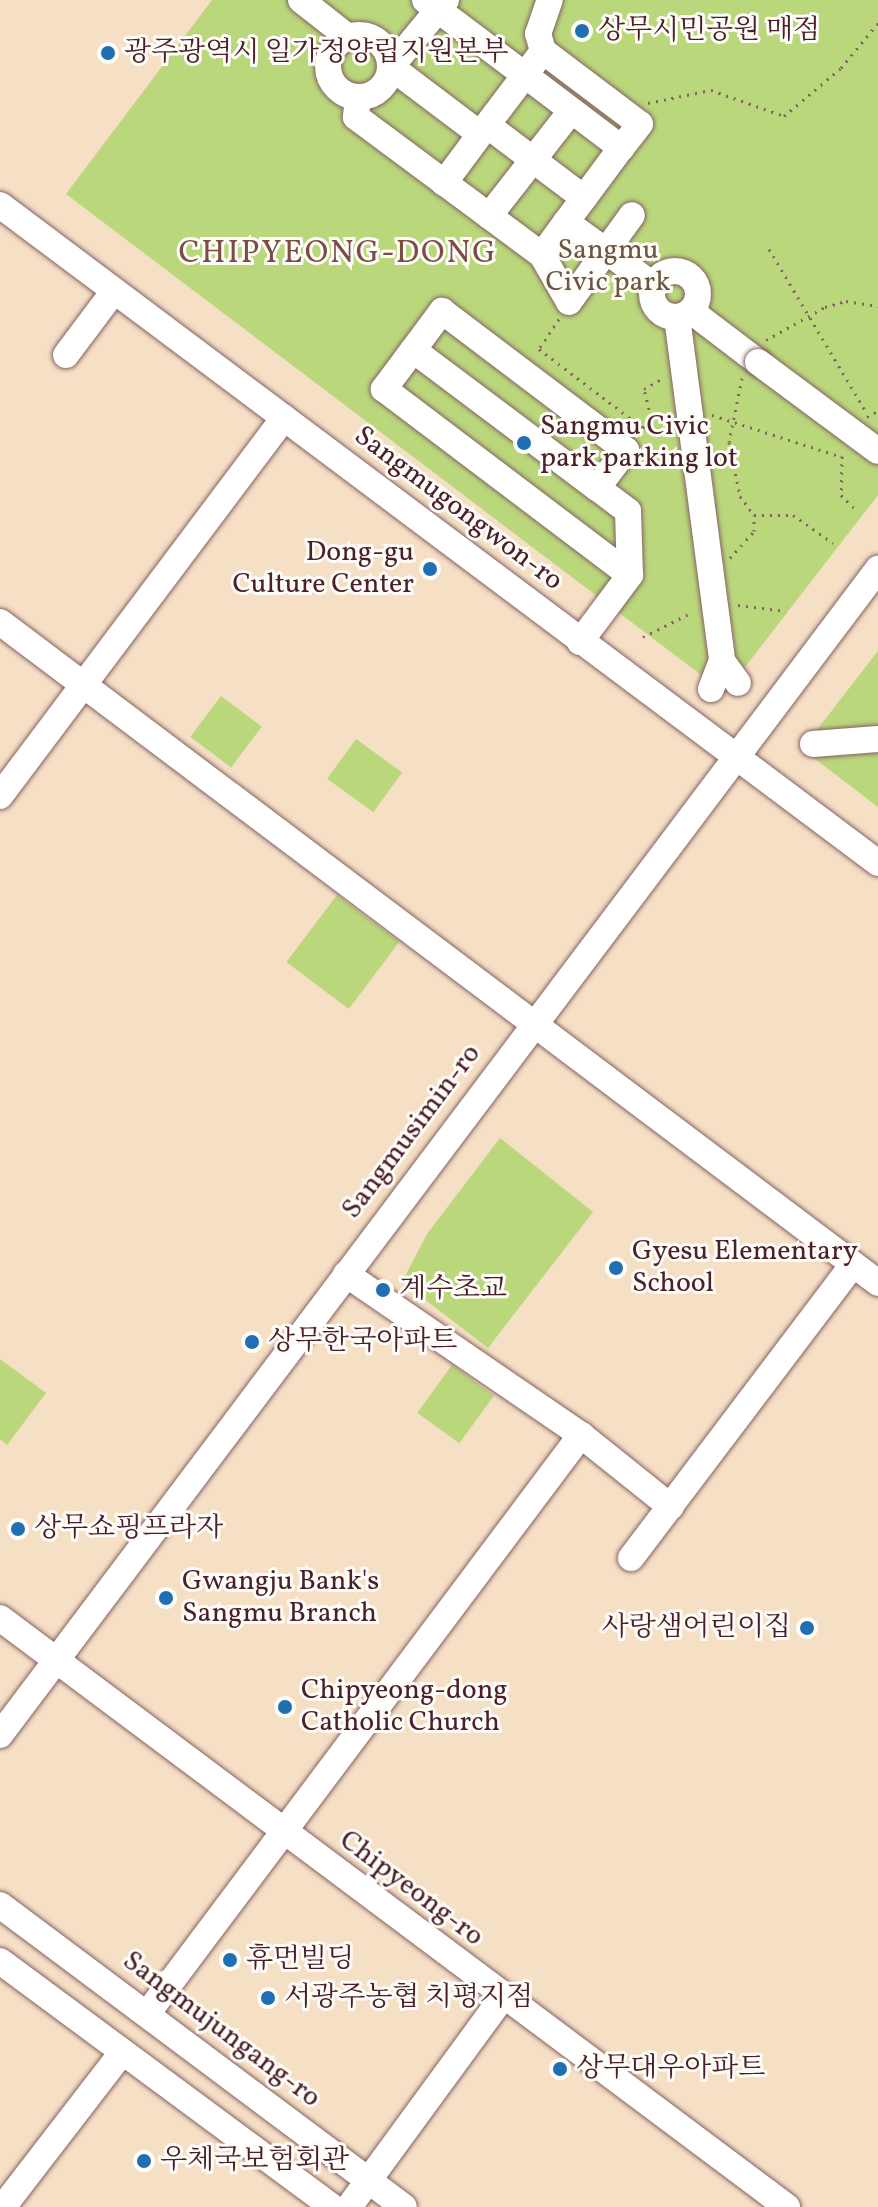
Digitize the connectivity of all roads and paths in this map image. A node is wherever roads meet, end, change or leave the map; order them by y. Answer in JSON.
{"nodes":[{"id":1,"x":301,"y":0,"type":"edge"},
{"id":2,"x":550,"y":0,"type":"edge"},
{"id":3,"x":436,"y":3,"type":"edge"},
{"id":4,"x":878,"y":23,"type":"edge"},
{"id":5,"x":348,"y":37,"type":"junction"},
{"id":6,"x":543,"y":51,"type":"junction"},
{"id":7,"x":391,"y":67,"type":"junction"},
{"id":8,"x":525,"y":75,"type":"junction"},
{"id":9,"x":358,"y":97,"type":"junction"},
{"id":10,"x":571,"y":111,"type":"junction"},
{"id":11,"x":634,"y":119,"type":"junction"},
{"id":12,"x":483,"y":130,"type":"junction"},
{"id":13,"x":621,"y":148,"type":"junction"},
{"id":14,"x":533,"y":160,"type":"junction"},
{"id":15,"x":444,"y":183,"type":"junction"},
{"id":16,"x":584,"y":198,"type":"junction"},
{"id":17,"x":0,"y":205,"type":"edge"},
{"id":18,"x":632,"y":215,"type":"dead end"},
{"id":19,"x":489,"y":216,"type":"junction"},
{"id":20,"x":566,"y":222,"type":"junction"},
{"id":21,"x":769,"y":249,"type":"dead end"},
{"id":22,"x":607,"y":251,"type":"junction"},
{"id":23,"x":542,"y":255,"type":"junction"},
{"id":24,"x":653,"y":285,"type":"junction"},
{"id":25,"x":114,"y":291,"type":"junction"},
{"id":26,"x":569,"y":302,"type":"junction"},
{"id":27,"x":878,"y":306,"type":"edge"},
{"id":28,"x":684,"y":314,"type":"junction"},
{"id":29,"x":806,"y":314,"type":"junction"},
{"id":30,"x":413,"y":350,"type":"junction"},
{"id":31,"x":66,"y":355,"type":"dead end"},
{"id":32,"x":753,"y":358,"type":"junction"},
{"id":33,"x":682,"y":377,"type":"junction"},
{"id":34,"x":685,"y":406,"type":"junction"},
{"id":35,"x":868,"y":416,"type":"dead end"},
{"id":36,"x":284,"y":418,"type":"junction"},
{"id":37,"x":731,"y":422,"type":"junction"},
{"id":38,"x":878,"y":451,"type":"edge"},
{"id":39,"x":842,"y":457,"type":"dead end"},
{"id":40,"x":597,"y":488,"type":"junction"},
{"id":41,"x":754,"y":515,"type":"junction"},
{"id":42,"x":833,"y":543,"type":"dead end"},
{"id":43,"x":708,"y":567,"type":"junction"},
{"id":44,"x":878,"y":569,"type":"edge"},
{"id":45,"x":630,"y":575,"type":"junction"},
{"id":46,"x":0,"y":622,"type":"edge"},
{"id":47,"x":580,"y":642,"type":"junction"},
{"id":48,"x":722,"y":661,"type":"junction"},
{"id":49,"x":738,"y":683,"type":"dead end"},
{"id":50,"x":85,"y":684,"type":"junction"},
{"id":51,"x":711,"y":689,"type":"dead end"},
{"id":52,"x":878,"y":739,"type":"edge"},
{"id":53,"x":813,"y":744,"type":"dead end"},
{"id":54,"x":737,"y":757,"type":"junction"},
{"id":55,"x":0,"y":796,"type":"edge"},
{"id":56,"x":878,"y":863,"type":"edge"},
{"id":57,"x":534,"y":1024,"type":"junction"},
{"id":58,"x":853,"y":1264,"type":"junction"},
{"id":59,"x":346,"y":1274,"type":"junction"},
{"id":60,"x":878,"y":1283,"type":"edge"},
{"id":61,"x":581,"y":1435,"type":"junction"},
{"id":62,"x":671,"y":1507,"type":"junction"},
{"id":63,"x":631,"y":1558,"type":"dead end"},
{"id":64,"x":0,"y":1618,"type":"edge"},
{"id":65,"x":57,"y":1660,"type":"junction"},
{"id":66,"x":0,"y":1735,"type":"edge"},
{"id":67,"x":284,"y":1832,"type":"junction"},
{"id":68,"x":0,"y":1905,"type":"edge"},
{"id":69,"x":0,"y":1961,"type":"edge"},
{"id":70,"x":502,"y":1998,"type":"junction"},
{"id":71,"x":147,"y":2014,"type":"junction"},
{"id":72,"x":121,"y":2054,"type":"junction"},
{"id":73,"x":369,"y":2180,"type":"junction"},
{"id":74,"x":3,"y":2207,"type":"edge"},
{"id":75,"x":332,"y":2207,"type":"edge"},
{"id":76,"x":349,"y":2207,"type":"edge"},
{"id":77,"x":404,"y":2207,"type":"edge"},
{"id":78,"x":787,"y":2207,"type":"edge"}],
"edges":[{"from":1,"to":5,"type":"street"},
{"from":2,"to":6,"type":"street"},
{"from":3,"to":7,"type":"street"},
{"from":3,"to":8,"type":"street"},
{"from":4,"to":11,"type":"path"},
{"from":5,"to":7,"type":"street"},
{"from":5,"to":9,"type":"street"},
{"from":6,"to":8,"type":"street"},
{"from":6,"to":11,"type":"street"},
{"from":7,"to":9,"type":"street"},
{"from":7,"to":12,"type":"street"},
{"from":8,"to":10,"type":"street"},
{"from":8,"to":12,"type":"street"},
{"from":9,"to":15,"type":"street"},
{"from":10,"to":13,"type":"street"},
{"from":10,"to":14,"type":"street"},
{"from":11,"to":13,"type":"street"},
{"from":12,"to":14,"type":"street"},
{"from":12,"to":15,"type":"street"},
{"from":13,"to":16,"type":"street"},
{"from":14,"to":16,"type":"street"},
{"from":14,"to":19,"type":"street"},
{"from":15,"to":19,"type":"street"},
{"from":16,"to":20,"type":"street"},
{"from":17,"to":25,"type":"street","name":"Sangmugongwon-ro"},
{"from":18,"to":22,"type":"street"},
{"from":19,"to":23,"type":"street"},
{"from":20,"to":22,"type":"street"},
{"from":20,"to":23,"type":"street"},
{"from":21,"to":29,"type":"path"},
{"from":22,"to":24,"type":"street"},
{"from":22,"to":26,"type":"street"},
{"from":23,"to":26,"type":"street"},
{"from":24,"to":28,"type":"street"},
{"from":24,"to":28,"type":"street"},
{"from":25,"to":31,"type":"street"},
{"from":25,"to":36,"type":"street","name":"Sangmugongwon-ro"},
{"from":26,"to":33,"type":"path"},
{"from":27,"to":29,"type":"path"},
{"from":28,"to":32,"type":"street"},
{"from":28,"to":33,"type":"street"},
{"from":29,"to":32,"type":"path"},
{"from":29,"to":35,"type":"path"},
{"from":30,"to":40,"type":"street"},
{"from":30,"to":40,"type":"street"},
{"from":30,"to":45,"type":"street"},
{"from":32,"to":37,"type":"path"},
{"from":32,"to":38,"type":"street","bridge":true},
{"from":33,"to":34,"type":"street"},
{"from":34,"to":37,"type":"path"},
{"from":34,"to":43,"type":"street"},
{"from":36,"to":47,"type":"street","name":"Sangmugongwon-ro"},
{"from":36,"to":50,"type":"street"},
{"from":37,"to":39,"type":"path"},
{"from":37,"to":41,"type":"path"},
{"from":40,"to":45,"type":"street"},
{"from":41,"to":42,"type":"path"},
{"from":41,"to":43,"type":"path"},
{"from":43,"to":48,"type":"street"},
{"from":44,"to":54,"type":"street","name":"Sangmusimin-ro"},
{"from":45,"to":47,"type":"street"},
{"from":46,"to":50,"type":"street"},
{"from":47,"to":54,"type":"street","name":"Sangmugongwon-ro"},
{"from":48,"to":49,"type":"street"},
{"from":48,"to":51,"type":"street"},
{"from":50,"to":55,"type":"street"},
{"from":50,"to":57,"type":"street"},
{"from":52,"to":53,"type":"street"},
{"from":54,"to":56,"type":"street","name":"Sangmugongwon-ro"},
{"from":54,"to":57,"type":"street","name":"Sangmusimin-ro"},
{"from":57,"to":58,"type":"street"},
{"from":57,"to":59,"type":"street","name":"Sangmusimin-ro"},
{"from":58,"to":60,"type":"street"},
{"from":58,"to":62,"type":"street"},
{"from":59,"to":61,"type":"street"},
{"from":59,"to":65,"type":"street","name":"Sangmusimin-ro"},
{"from":61,"to":62,"type":"street"},
{"from":61,"to":67,"type":"street"},
{"from":62,"to":63,"type":"street"},
{"from":64,"to":65,"type":"street","name":"Chipyeong-ro"},
{"from":65,"to":66,"type":"street","name":"Sangmusimin-ro"},
{"from":65,"to":67,"type":"street","name":"Chipyeong-ro"},
{"from":67,"to":70,"type":"street","name":"Chipyeong-ro"},
{"from":67,"to":71,"type":"street"},
{"from":68,"to":71,"type":"street","name":"Sangmujungang-ro"},
{"from":69,"to":72,"type":"street"},
{"from":70,"to":73,"type":"street"},
{"from":70,"to":78,"type":"street","name":"Chipyeong-ro"},
{"from":71,"to":73,"type":"street","name":"Sangmujungang-ro"},
{"from":72,"to":74,"type":"street"},
{"from":72,"to":75,"type":"street"},
{"from":73,"to":76,"type":"street"},
{"from":73,"to":77,"type":"street","name":"Sangmujungang-ro"}]}
